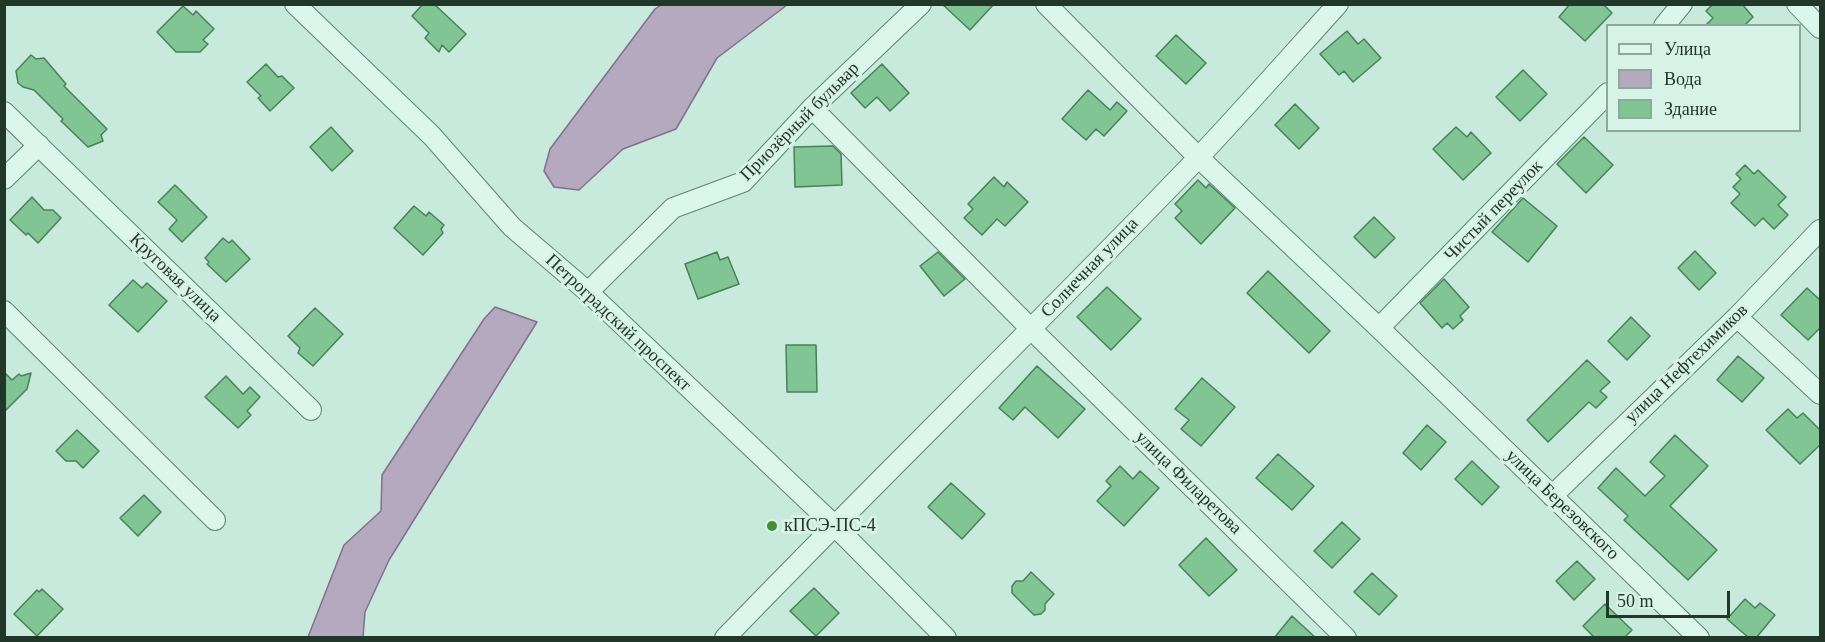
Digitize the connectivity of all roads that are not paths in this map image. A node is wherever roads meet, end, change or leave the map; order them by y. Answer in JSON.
{"nodes":[{"id":1,"x":295,"y":4,"type":"edge"},
{"id":2,"x":921,"y":4,"type":"edge"},
{"id":3,"x":1046,"y":4,"type":"edge"},
{"id":4,"x":1338,"y":4,"type":"edge"},
{"id":5,"x":1682,"y":4,"type":"edge"},
{"id":6,"x":1797,"y":4,"type":"edge"},
{"id":7,"x":1666,"y":24,"type":"edge"},
{"id":8,"x":1821,"y":28,"type":"edge"},
{"id":9,"x":1606,"y":95,"type":"edge"},
{"id":10,"x":812,"y":108,"type":"junction"},
{"id":11,"x":4,"y":112,"type":"edge"},
{"id":12,"x":39,"y":146,"type":"junction"},
{"id":13,"x":1198,"y":157,"type":"junction"},
{"id":14,"x":4,"y":179,"type":"edge"},
{"id":15,"x":1821,"y":230,"type":"edge"},
{"id":16,"x":588,"y":292,"type":"junction"},
{"id":17,"x":4,"y":311,"type":"edge"},
{"id":18,"x":1737,"y":316,"type":"junction"},
{"id":19,"x":1379,"y":328,"type":"junction"},
{"id":20,"x":1031,"y":329,"type":"junction"},
{"id":21,"x":1821,"y":394,"type":"edge"},
{"id":22,"x":311,"y":410,"type":"dead end"},
{"id":23,"x":1552,"y":496,"type":"junction"},
{"id":24,"x":215,"y":520,"type":"dead end"},
{"id":25,"x":834,"y":525,"type":"junction"},
{"id":26,"x":725,"y":638,"type":"edge"},
{"id":27,"x":946,"y":638,"type":"edge"},
{"id":28,"x":1346,"y":638,"type":"edge"},
{"id":29,"x":1699,"y":638,"type":"edge"}],
"edges":[{"from":1,"to":16,"type":"street","name":"Петроградский проспект"},
{"from":2,"to":10,"type":"street","name":"Приозёрный бульвар"},
{"from":3,"to":13,"type":"street","name":"улица Березовского"},
{"from":4,"to":13,"type":"street","name":"Солнечная улица"},
{"from":5,"to":7,"type":"street"},
{"from":6,"to":8,"type":"street"},
{"from":9,"to":19,"type":"street","name":"Чистый переулок"},
{"from":10,"to":16,"type":"street","name":"Приозёрный бульвар"},
{"from":10,"to":20,"type":"street","name":"улица Филаретова"},
{"from":11,"to":12,"type":"street","name":"Круговая улица"},
{"from":12,"to":14,"type":"street"},
{"from":12,"to":22,"type":"street","name":"Круговая улица"},
{"from":13,"to":19,"type":"street","name":"улица Березовского"},
{"from":13,"to":20,"type":"street","name":"Солнечная улица"},
{"from":15,"to":18,"type":"street","name":"улица Нефтехимиков"},
{"from":16,"to":25,"type":"street","name":"Петроградский проспект"},
{"from":17,"to":24,"type":"street"},
{"from":18,"to":21,"type":"street"},
{"from":18,"to":23,"type":"street","name":"улица Нефтехимиков"},
{"from":19,"to":23,"type":"street","name":"улица Березовского"},
{"from":20,"to":25,"type":"street","name":"Солнечная улица"},
{"from":20,"to":28,"type":"street","name":"улица Филаретова"},
{"from":23,"to":29,"type":"street","name":"улица Березовского"},
{"from":25,"to":26,"type":"street","name":"Солнечная улица"},
{"from":25,"to":27,"type":"street","name":"Петроградский проспект"}]}
